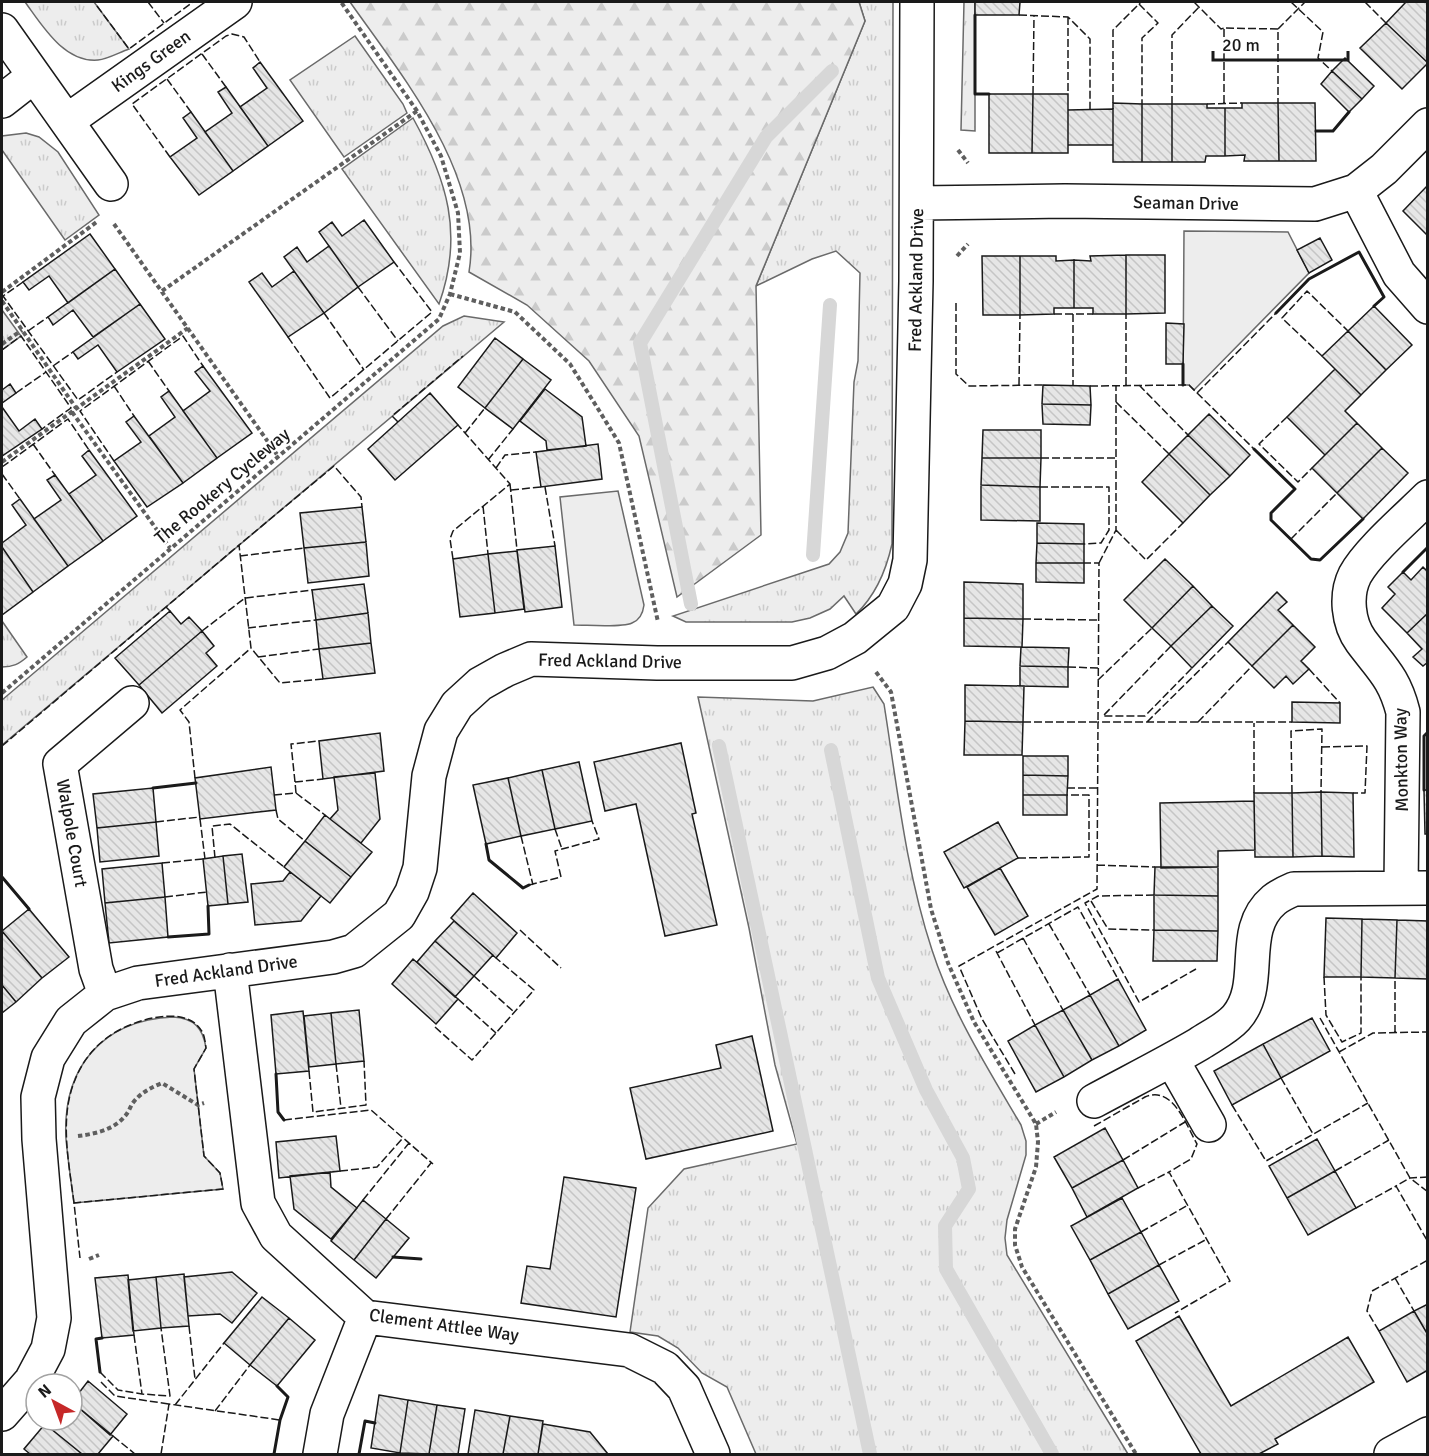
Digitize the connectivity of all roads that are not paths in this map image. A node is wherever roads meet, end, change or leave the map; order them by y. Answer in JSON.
{"nodes":[{"id":1,"x":235,"y":2,"type":"edge"},
{"id":2,"x":917,"y":2,"type":"edge"},
{"id":3,"x":2,"y":30,"type":"edge"},
{"id":4,"x":34,"y":76,"type":"junction"},
{"id":5,"x":2,"y":101,"type":"edge"},
{"id":6,"x":67,"y":121,"type":"junction"},
{"id":7,"x":1428,"y":124,"type":"edge"},
{"id":8,"x":1356,"y":190,"type":"junction"},
{"id":9,"x":109,"y":199,"type":"road end"},
{"id":10,"x":917,"y":203,"type":"junction"},
{"id":11,"x":1428,"y":307,"type":"edge"},
{"id":12,"x":1428,"y":497,"type":"edge"},
{"id":13,"x":132,"y":703,"type":"dead end"},
{"id":14,"x":1414,"y":888,"type":"edge"},
{"id":15,"x":231,"y":970,"type":"junction"},
{"id":16,"x":105,"y":994,"type":"junction"},
{"id":17,"x":1172,"y":1060,"type":"junction"},
{"id":18,"x":1094,"y":1101,"type":"dead end"},
{"id":19,"x":1209,"y":1125,"type":"dead end"},
{"id":20,"x":365,"y":1317,"type":"junction"},
{"id":21,"x":2,"y":1414,"type":"edge"},
{"id":22,"x":1428,"y":1434,"type":"edge"},
{"id":23,"x":320,"y":1455,"type":"edge"},
{"id":24,"x":713,"y":1455,"type":"edge"},
{"id":25,"x":1391,"y":1455,"type":"edge"}],
"edges":[{"from":1,"to":6,"type":"street","name":"Kings Green"},
{"from":2,"to":10,"type":"street","name":"Fred Ackland Drive"},
{"from":3,"to":4,"type":"street"},
{"from":4,"to":5,"type":"street"},
{"from":4,"to":6,"type":"street"},
{"from":6,"to":9,"type":"street"},
{"from":7,"to":8,"type":"street","name":"Seaman Drive"},
{"from":8,"to":10,"type":"street","name":"Seaman Drive"},
{"from":8,"to":11,"type":"street"},
{"from":10,"to":15,"type":"street","name":"Fred Ackland Drive"},
{"from":12,"to":14,"type":"street","name":"Monkton Way"},
{"from":13,"to":16,"type":"street","name":"Walpole Court"},
{"from":14,"to":17,"type":"street"},
{"from":15,"to":16,"type":"street","name":"Fred Ackland Drive"},
{"from":15,"to":20,"type":"street","name":"Clement Attlee Way"},
{"from":16,"to":21,"type":"street","name":"Fred Ackland Drive"},
{"from":17,"to":18,"type":"street"},
{"from":17,"to":19,"type":"street"},
{"from":20,"to":23,"type":"street"},
{"from":20,"to":24,"type":"street","name":"Clement Attlee Way"},
{"from":22,"to":25,"type":"street"}]}
